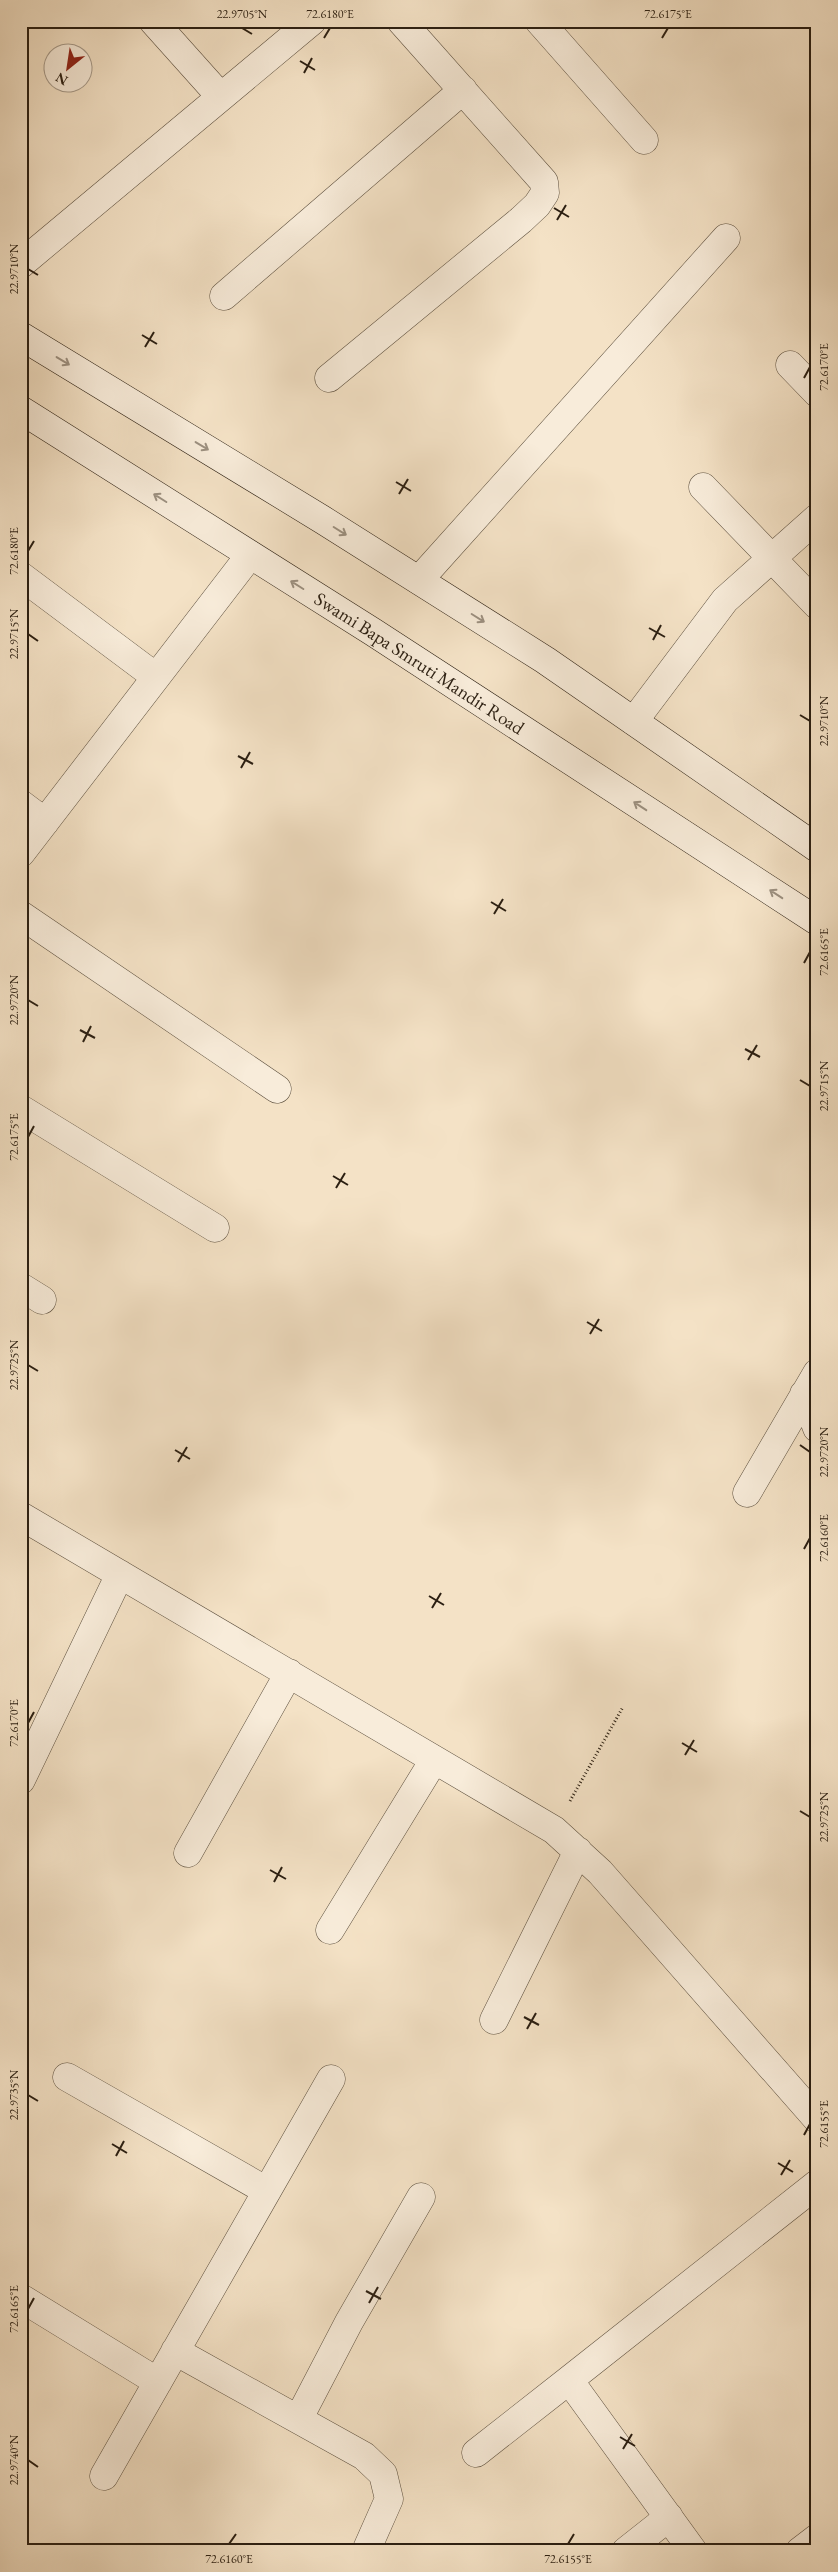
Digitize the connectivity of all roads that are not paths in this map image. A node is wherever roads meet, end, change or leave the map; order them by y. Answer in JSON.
{"nodes":[{"id":1,"x":153,"y":21,"type":"edge"},
{"id":2,"x":312,"y":21,"type":"edge"},
{"id":3,"x":401,"y":21,"type":"edge"},
{"id":4,"x":539,"y":21,"type":"edge"},
{"id":5,"x":463,"y":90,"type":"junction"},
{"id":6,"x":221,"y":97,"type":"junction"},
{"id":7,"x":644,"y":140,"type":"dead end"},
{"id":8,"x":726,"y":238,"type":"dead end"},
{"id":9,"x":21,"y":264,"type":"edge"},
{"id":10,"x":224,"y":296,"type":"dead end"},
{"id":11,"x":21,"y":336,"type":"edge"},
{"id":12,"x":790,"y":365,"type":"dead end"},
{"id":13,"x":329,"y":378,"type":"dead end"},
{"id":14,"x":817,"y":393,"type":"edge"},
{"id":15,"x":21,"y":410,"type":"edge"},
{"id":16,"x":703,"y":487,"type":"dead end"},
{"id":17,"x":817,"y":518,"type":"edge"},
{"id":18,"x":250,"y":555,"type":"junction"},
{"id":19,"x":772,"y":557,"type":"junction"},
{"id":20,"x":21,"y":576,"type":"edge"},
{"id":21,"x":419,"y":580,"type":"junction"},
{"id":22,"x":817,"y":605,"type":"edge"},
{"id":23,"x":156,"y":677,"type":"junction"},
{"id":24,"x":634,"y":721,"type":"junction"},
{"id":25,"x":21,"y":804,"type":"edge"},
{"id":26,"x":45,"y":822,"type":"junction"},
{"id":27,"x":817,"y":848,"type":"edge"},
{"id":28,"x":21,"y":853,"type":"edge"},
{"id":29,"x":21,"y":914,"type":"edge"},
{"id":30,"x":817,"y":921,"type":"edge"},
{"id":31,"x":277,"y":1090,"type":"dead end"},
{"id":32,"x":21,"y":1109,"type":"edge"},
{"id":33,"x":215,"y":1228,"type":"dead end"},
{"id":34,"x":811,"y":1383,"type":"edge"},
{"id":35,"x":817,"y":1428,"type":"edge"},
{"id":36,"x":747,"y":1493,"type":"dead end"},
{"id":37,"x":21,"y":1516,"type":"edge"},
{"id":38,"x":120,"y":1574,"type":"junction"},
{"id":39,"x":289,"y":1673,"type":"junction"},
{"id":40,"x":434,"y":1760,"type":"junction"},
{"id":41,"x":21,"y":1780,"type":"edge"},
{"id":42,"x":578,"y":1851,"type":"junction"},
{"id":43,"x":188,"y":1853,"type":"dead end"},
{"id":44,"x":330,"y":1930,"type":"dead end"},
{"id":45,"x":494,"y":2020,"type":"dead end"},
{"id":46,"x":67,"y":2077,"type":"dead end"},
{"id":47,"x":331,"y":2079,"type":"dead end"},
{"id":48,"x":817,"y":2119,"type":"edge"},
{"id":49,"x":817,"y":2184,"type":"edge"},
{"id":50,"x":267,"y":2191,"type":"junction"},
{"id":51,"x":421,"y":2197,"type":"dead end"},
{"id":52,"x":21,"y":2298,"type":"edge"},
{"id":53,"x":175,"y":2351,"type":"junction"},
{"id":54,"x":569,"y":2380,"type":"junction"},
{"id":55,"x":158,"y":2382,"type":"junction"},
{"id":56,"x":299,"y":2418,"type":"junction"},
{"id":57,"x":476,"y":2453,"type":"dead end"},
{"id":58,"x":104,"y":2476,"type":"dead end"},
{"id":59,"x":669,"y":2517,"type":"junction"},
{"id":60,"x":817,"y":2538,"type":"edge"},
{"id":61,"x":366,"y":2551,"type":"edge"},
{"id":62,"x":626,"y":2551,"type":"edge"},
{"id":63,"x":693,"y":2551,"type":"edge"},
{"id":64,"x":800,"y":2551,"type":"edge"}],
"edges":[{"from":1,"to":6,"type":"street"},
{"from":2,"to":6,"type":"street"},
{"from":3,"to":5,"type":"street"},
{"from":4,"to":7,"type":"street"},
{"from":5,"to":10,"type":"street"},
{"from":5,"to":13,"type":"street"},
{"from":6,"to":9,"type":"street"},
{"from":8,"to":21,"type":"street"},
{"from":11,"to":21,"type":"street","one_way":true},
{"from":12,"to":14,"type":"street"},
{"from":18,"to":15,"type":"street","name":"Swami Bapa Smruti Mandir Road","one_way":true},
{"from":16,"to":19,"type":"street"},
{"from":17,"to":19,"type":"street"},
{"from":18,"to":23,"type":"street"},
{"from":30,"to":18,"type":"street","name":"Swami Bapa Smruti Mandir Road","one_way":true},
{"from":19,"to":22,"type":"street"},
{"from":19,"to":24,"type":"street"},
{"from":20,"to":23,"type":"street"},
{"from":21,"to":24,"type":"street","one_way":true},
{"from":23,"to":26,"type":"street"},
{"from":24,"to":27,"type":"street"},
{"from":25,"to":26,"type":"street"},
{"from":26,"to":28,"type":"street"},
{"from":29,"to":31,"type":"street"},
{"from":32,"to":33,"type":"street"},
{"from":34,"to":35,"type":"street"},
{"from":34,"to":36,"type":"street"},
{"from":37,"to":38,"type":"street"},
{"from":38,"to":39,"type":"street"},
{"from":38,"to":41,"type":"street"},
{"from":39,"to":40,"type":"street"},
{"from":39,"to":43,"type":"street"},
{"from":40,"to":42,"type":"street"},
{"from":40,"to":44,"type":"street"},
{"from":42,"to":45,"type":"street"},
{"from":42,"to":48,"type":"street"},
{"from":46,"to":50,"type":"street"},
{"from":47,"to":50,"type":"street"},
{"from":49,"to":54,"type":"street"},
{"from":50,"to":53,"type":"street"},
{"from":51,"to":56,"type":"street"},
{"from":52,"to":55,"type":"street"},
{"from":53,"to":55,"type":"street"},
{"from":53,"to":56,"type":"street"},
{"from":54,"to":57,"type":"street"},
{"from":54,"to":59,"type":"street"},
{"from":55,"to":58,"type":"street"},
{"from":56,"to":61,"type":"street"},
{"from":59,"to":62,"type":"street"},
{"from":59,"to":63,"type":"street"},
{"from":60,"to":64,"type":"street"}]}
